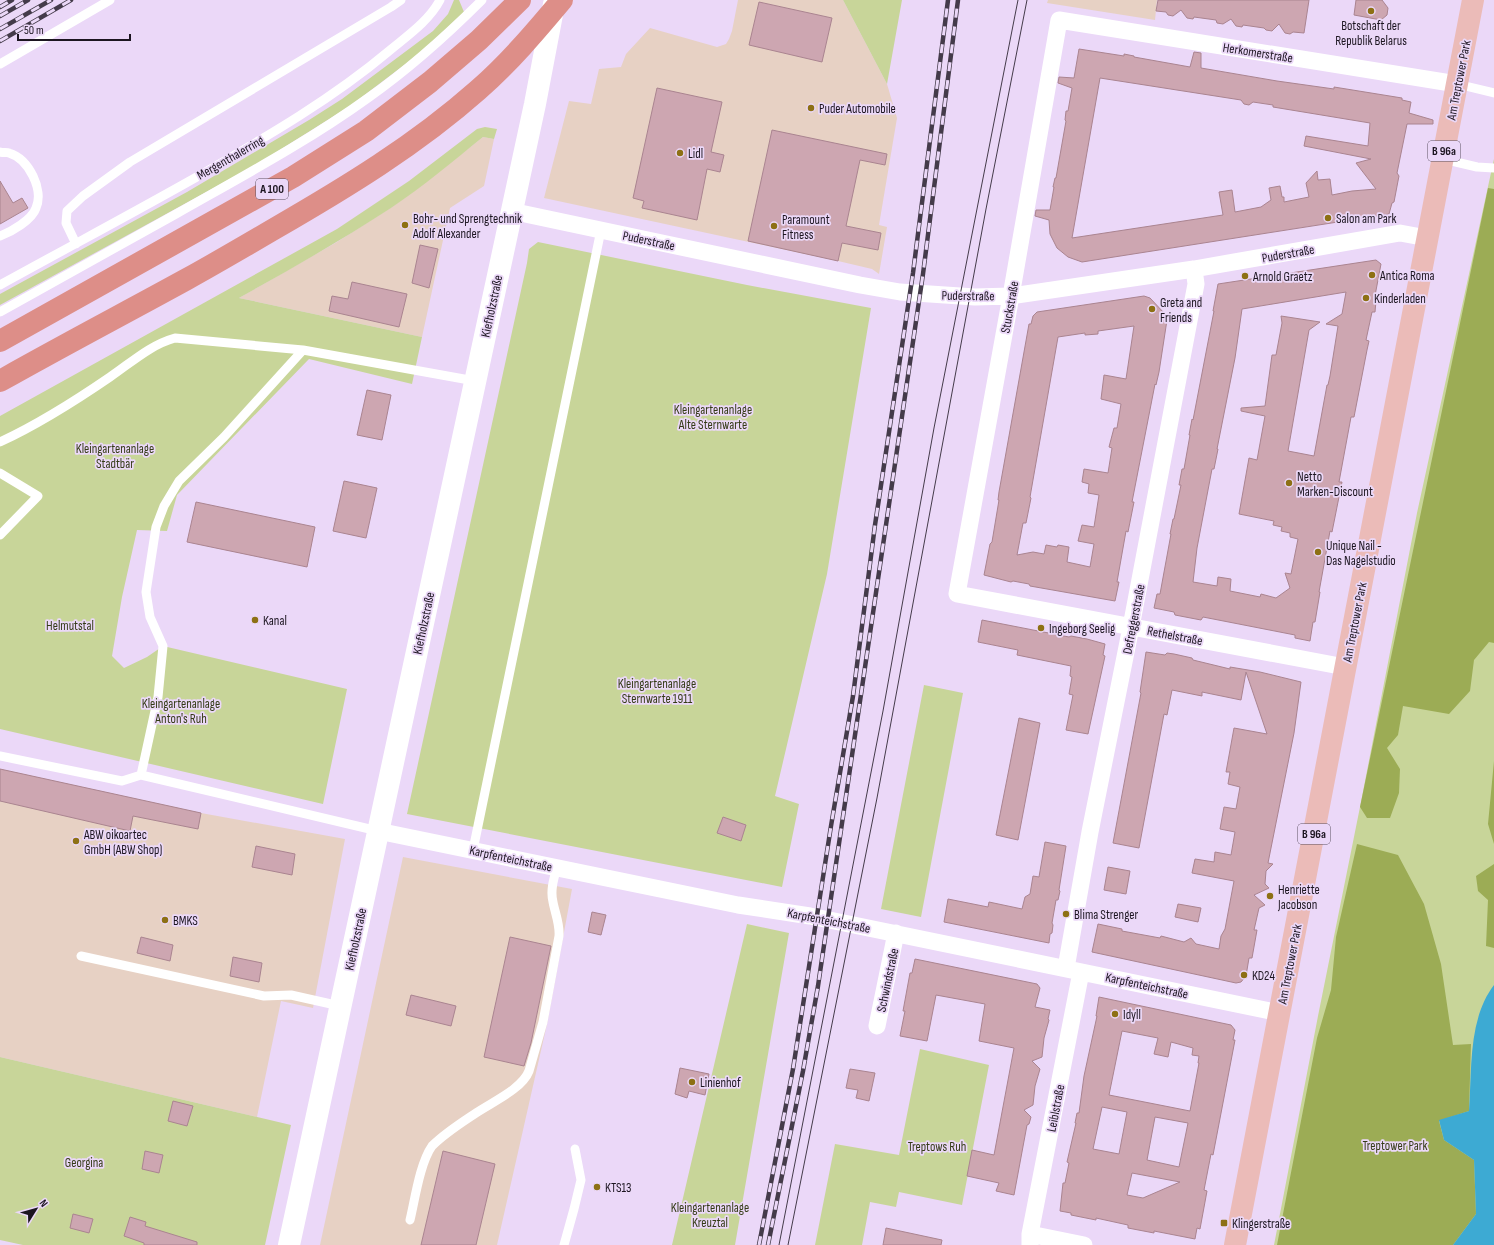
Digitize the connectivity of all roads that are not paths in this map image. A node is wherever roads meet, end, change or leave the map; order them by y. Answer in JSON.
{"nodes":[{"id":1,"x":110,"y":0,"type":"edge"},
{"id":2,"x":401,"y":0,"type":"edge"},
{"id":3,"x":440,"y":0,"type":"edge"},
{"id":4,"x":482,"y":0,"type":"edge"},
{"id":5,"x":520,"y":0,"type":"edge"},
{"id":6,"x":554,"y":0,"type":"edge"},
{"id":7,"x":562,"y":0,"type":"edge"},
{"id":8,"x":1473,"y":0,"type":"edge"},
{"id":9,"x":1059,"y":20,"type":"joint"},
{"id":10,"x":0,"y":64,"type":"edge"},
{"id":11,"x":1457,"y":84,"type":"junction"},
{"id":12,"x":1494,"y":93,"type":"edge"},
{"id":13,"x":0,"y":152,"type":"edge"},
{"id":14,"x":1443,"y":159,"type":"junction"},
{"id":15,"x":1494,"y":168,"type":"edge"},
{"id":16,"x":511,"y":211,"type":"junction"},
{"id":17,"x":601,"y":230,"type":"junction"},
{"id":18,"x":0,"y":236,"type":"edge"},
{"id":19,"x":1428,"y":238,"type":"junction"},
{"id":20,"x":76,"y":244,"type":"junction"},
{"id":21,"x":1194,"y":269,"type":"junction"},
{"id":22,"x":0,"y":285,"type":"edge"},
{"id":23,"x":1011,"y":296,"type":"junction"},
{"id":24,"x":0,"y":312,"type":"edge"},
{"id":25,"x":0,"y":341,"type":"edge"},
{"id":26,"x":303,"y":350,"type":"junction"},
{"id":27,"x":475,"y":380,"type":"junction"},
{"id":28,"x":0,"y":381,"type":"edge"},
{"id":29,"x":0,"y":442,"type":"edge"},
{"id":30,"x":0,"y":473,"type":"edge"},
{"id":31,"x":0,"y":535,"type":"edge"},
{"id":32,"x":957,"y":594,"type":"joint"},
{"id":33,"x":1131,"y":627,"type":"junction"},
{"id":34,"x":1345,"y":667,"type":"junction"},
{"id":35,"x":0,"y":756,"type":"edge"},
{"id":36,"x":141,"y":775,"type":"junction"},
{"id":37,"x":378,"y":831,"type":"junction"},
{"id":38,"x":473,"y":850,"type":"junction"},
{"id":39,"x":557,"y":867,"type":"junction"},
{"id":40,"x":896,"y":933,"type":"junction"},
{"id":41,"x":81,"y":956,"type":"dead end"},
{"id":42,"x":1074,"y":970,"type":"junction"},
{"id":43,"x":340,"y":1006,"type":"junction"},
{"id":44,"x":1280,"y":1013,"type":"junction"},
{"id":45,"x":877,"y":1026,"type":"dead end"},
{"id":46,"x":575,"y":1149,"type":"dead end"},
{"id":47,"x":410,"y":1220,"type":"dead end"},
{"id":48,"x":1030,"y":1239,"type":"edge"},
{"id":49,"x":289,"y":1245,"type":"edge"},
{"id":50,"x":564,"y":1245,"type":"edge"},
{"id":51,"x":1084,"y":1245,"type":"edge"},
{"id":52,"x":1235,"y":1245,"type":"edge"}],
"edges":[{"from":1,"to":10,"type":"lane"},
{"from":2,"to":20,"type":"lane"},
{"from":3,"to":20,"type":"lane","name":"Mergenthalerring"},
{"from":4,"to":24,"type":"lane"},
{"from":5,"to":25,"type":"highway","number":"A 100"},
{"from":6,"to":16,"type":"street","name":"Kiefholzstraße"},
{"from":7,"to":28,"type":"highway","number":"A 100"},
{"from":8,"to":11,"type":"main road","name":"Am Treptower Park","number":"B 96a"},
{"from":9,"to":11,"type":"street","name":"Herkomerstraße"},
{"from":9,"to":23,"type":"street","name":"Stuckstraße"},
{"from":11,"to":12,"type":"lane"},
{"from":11,"to":14,"type":"main road","name":"Am Treptower Park","number":"B 96a"},
{"from":13,"to":18,"type":"lane"},
{"from":14,"to":15,"type":"lane"},
{"from":14,"to":19,"type":"main road","name":"Am Treptower Park","number":"B 96a"},
{"from":16,"to":17,"type":"street","name":"Puderstraße"},
{"from":16,"to":27,"type":"street","name":"Kiefholzstraße"},
{"from":17,"to":23,"type":"street","name":"Puderstraße"},
{"from":17,"to":38,"type":"lane"},
{"from":19,"to":21,"type":"street","name":"Puderstraße"},
{"from":19,"to":34,"type":"main road","name":"Am Treptower Park","number":"B 96a"},
{"from":20,"to":22,"type":"lane","name":"Mergenthalerring"},
{"from":21,"to":23,"type":"street","name":"Puderstraße"},
{"from":21,"to":33,"type":"street","name":"Defreggerstraße"},
{"from":23,"to":32,"type":"street","name":"Stuckstraße"},
{"from":26,"to":27,"type":"lane"},
{"from":26,"to":29,"type":"lane"},
{"from":26,"to":36,"type":"lane"},
{"from":27,"to":37,"type":"street","name":"Kiefholzstraße"},
{"from":30,"to":31,"type":"lane"},
{"from":32,"to":33,"type":"street","name":"Rethelstraße"},
{"from":33,"to":34,"type":"street","name":"Rethelstraße"},
{"from":33,"to":42,"type":"street","name":"Defreggerstraße"},
{"from":34,"to":44,"type":"main road","name":"Am Treptower Park","number":"B 96a"},
{"from":35,"to":36,"type":"lane"},
{"from":36,"to":37,"type":"lane"},
{"from":37,"to":38,"type":"street","name":"Karpfenteichstraße"},
{"from":37,"to":43,"type":"street","name":"Kiefholzstraße"},
{"from":38,"to":39,"type":"street","name":"Karpfenteichstraße"},
{"from":39,"to":40,"type":"street","name":"Karpfenteichstraße"},
{"from":39,"to":47,"type":"lane"},
{"from":40,"to":42,"type":"street","name":"Karpfenteichstraße"},
{"from":40,"to":45,"type":"street","name":"Schwindstraße"},
{"from":41,"to":43,"type":"lane"},
{"from":42,"to":44,"type":"street","name":"Karpfenteichstraße"},
{"from":42,"to":48,"type":"street","name":"Leiblstraße"},
{"from":43,"to":49,"type":"street","name":"Kiefholzstraße"},
{"from":44,"to":52,"type":"main road","name":"Am Treptower Park","number":"B 96a"},
{"from":46,"to":50,"type":"lane"},
{"from":48,"to":51,"type":"street"}]}
